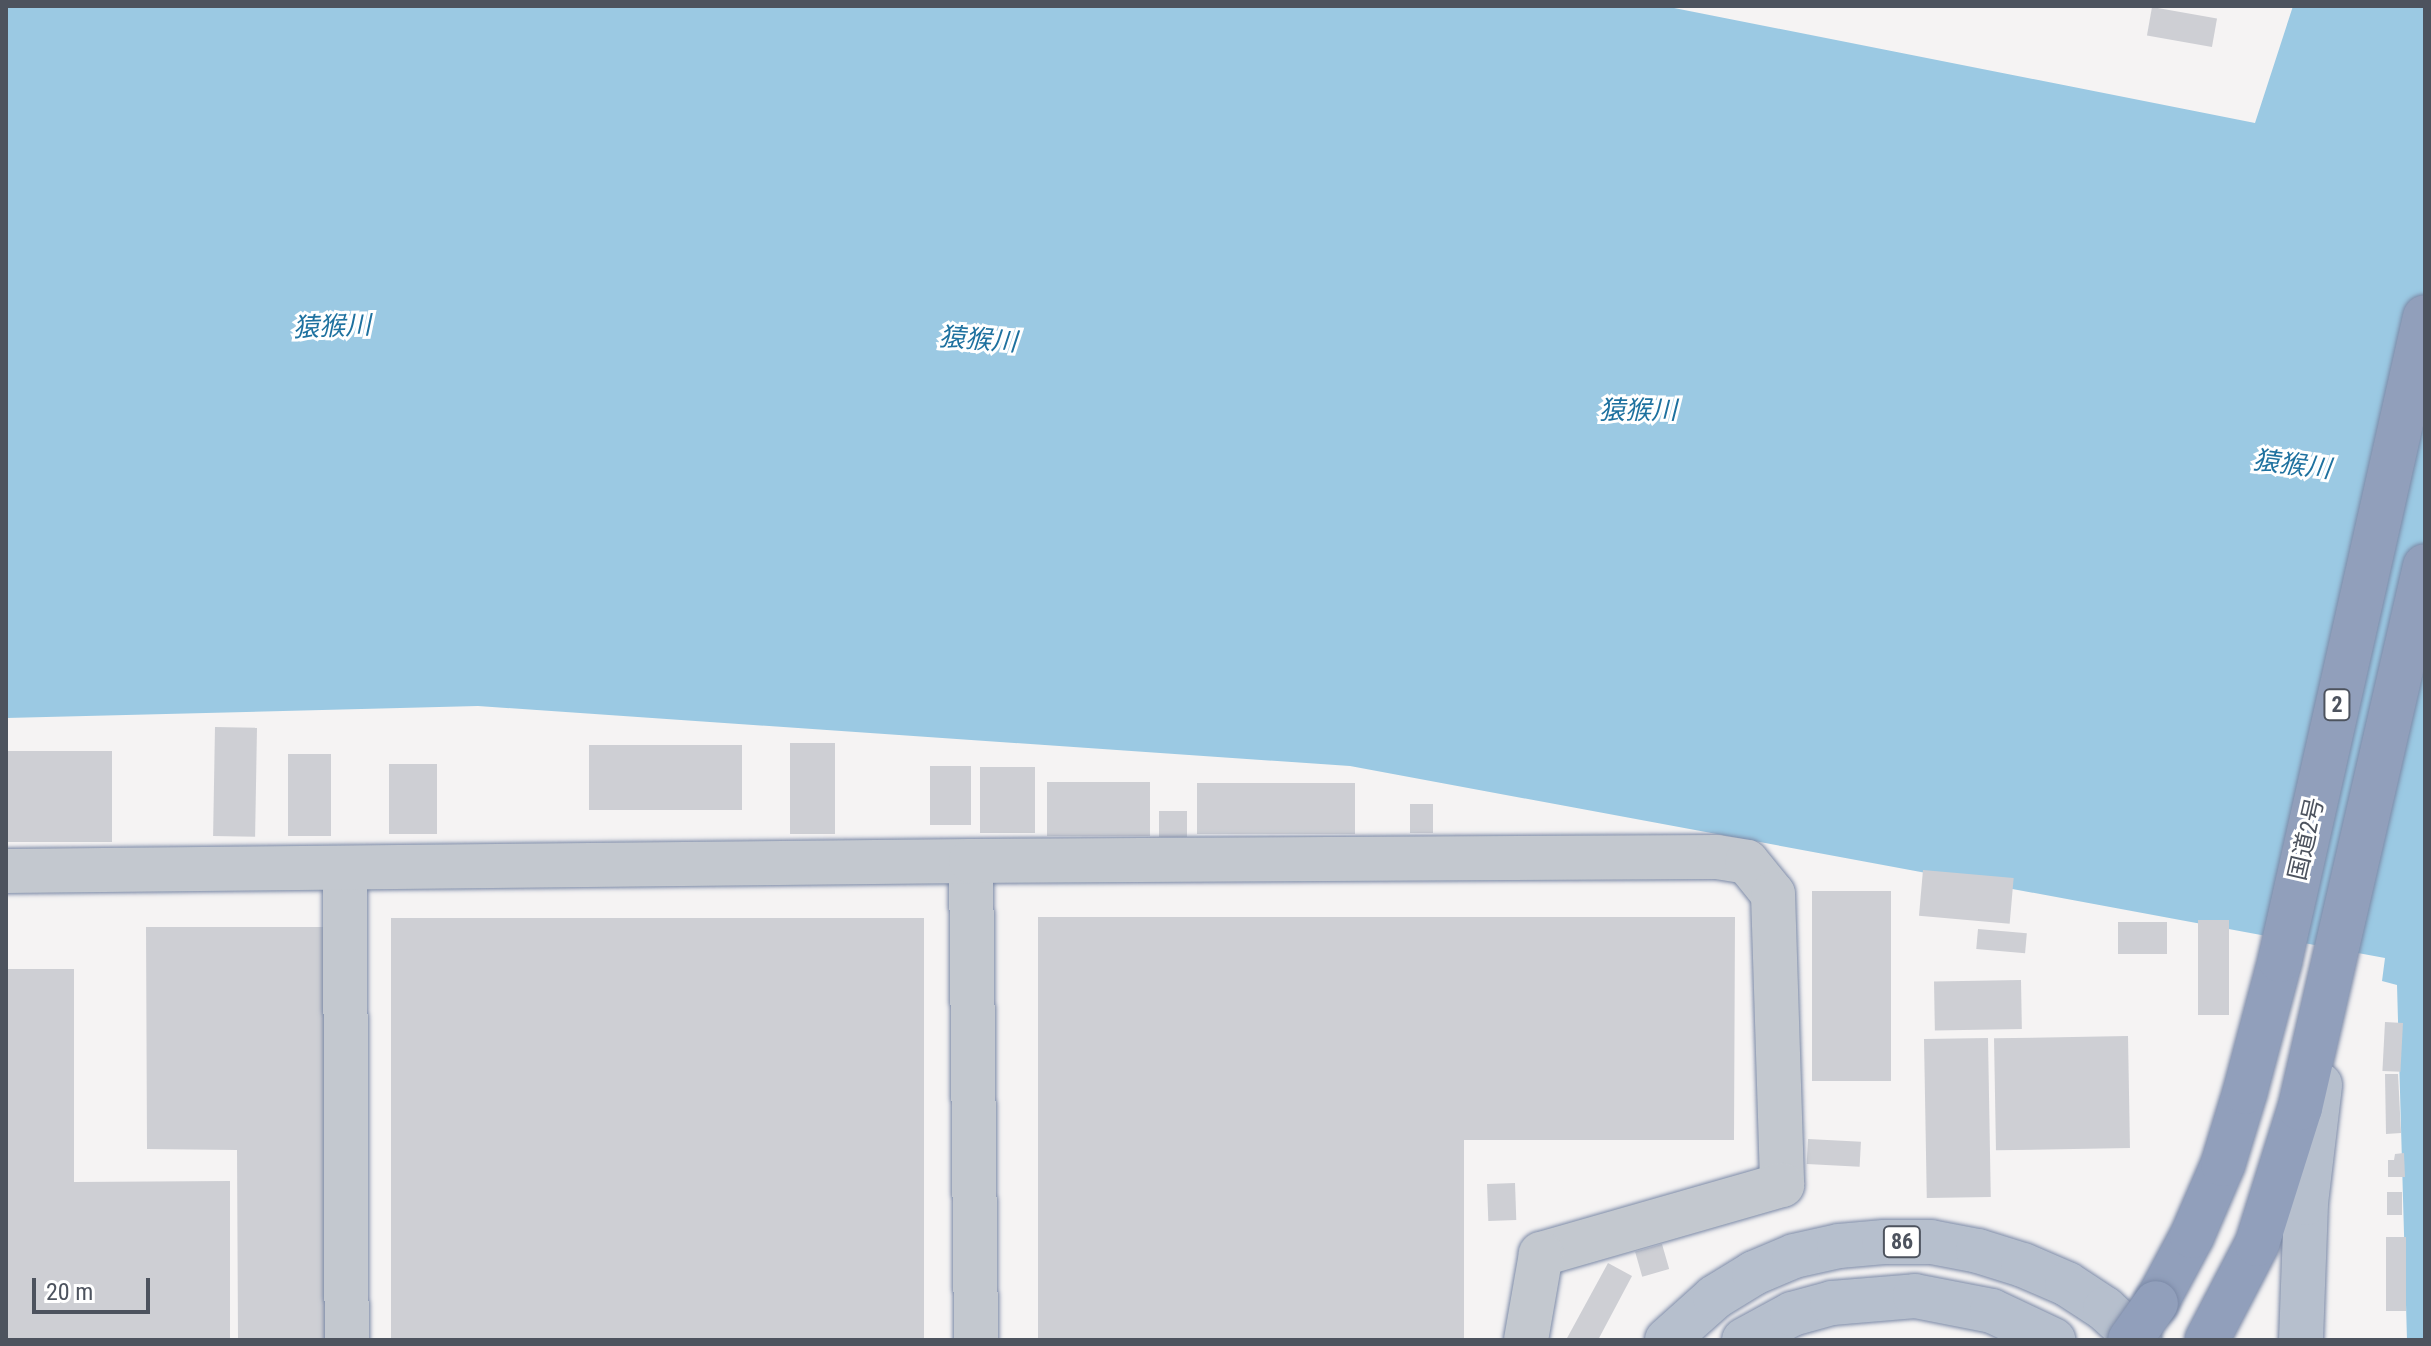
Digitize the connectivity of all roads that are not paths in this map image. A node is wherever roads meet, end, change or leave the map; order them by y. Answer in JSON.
{"nodes":[{"id":1,"x":2425,"y":317,"type":"edge"},
{"id":2,"x":2425,"y":566,"type":"edge"},
{"id":3,"x":971,"y":861,"type":"junction"},
{"id":4,"x":345,"y":869,"type":"junction"},
{"id":5,"x":6,"y":871,"type":"edge"},
{"id":6,"x":2307,"y":1111,"type":"junction"},
{"id":7,"x":2147,"y":1321,"type":"edge"},
{"id":8,"x":347,"y":1340,"type":"edge"},
{"id":9,"x":976,"y":1340,"type":"edge"},
{"id":10,"x":1526,"y":1340,"type":"edge"},
{"id":11,"x":1667,"y":1340,"type":"edge"},
{"id":12,"x":1744,"y":1340,"type":"edge"},
{"id":13,"x":2053,"y":1340,"type":"edge"},
{"id":14,"x":2130,"y":1340,"type":"edge"},
{"id":15,"x":2207,"y":1340,"type":"edge"},
{"id":16,"x":2301,"y":1340,"type":"edge"}],
"edges":[{"from":1,"to":7,"type":"highway","name":"国道2号","number":"2"},
{"from":2,"to":6,"type":"highway"},
{"from":3,"to":4,"type":"lane"},
{"from":3,"to":9,"type":"lane"},
{"from":3,"to":10,"type":"lane"},
{"from":4,"to":5,"type":"lane"},
{"from":4,"to":8,"type":"lane"},
{"from":6,"to":15,"type":"highway"},
{"from":6,"to":16,"type":"main road"},
{"from":7,"to":11,"type":"main road","number":"86"},
{"from":7,"to":14,"type":"highway","name":"国道2号","number":"2","bridge":true},
{"from":12,"to":13,"type":"main road"}]}
